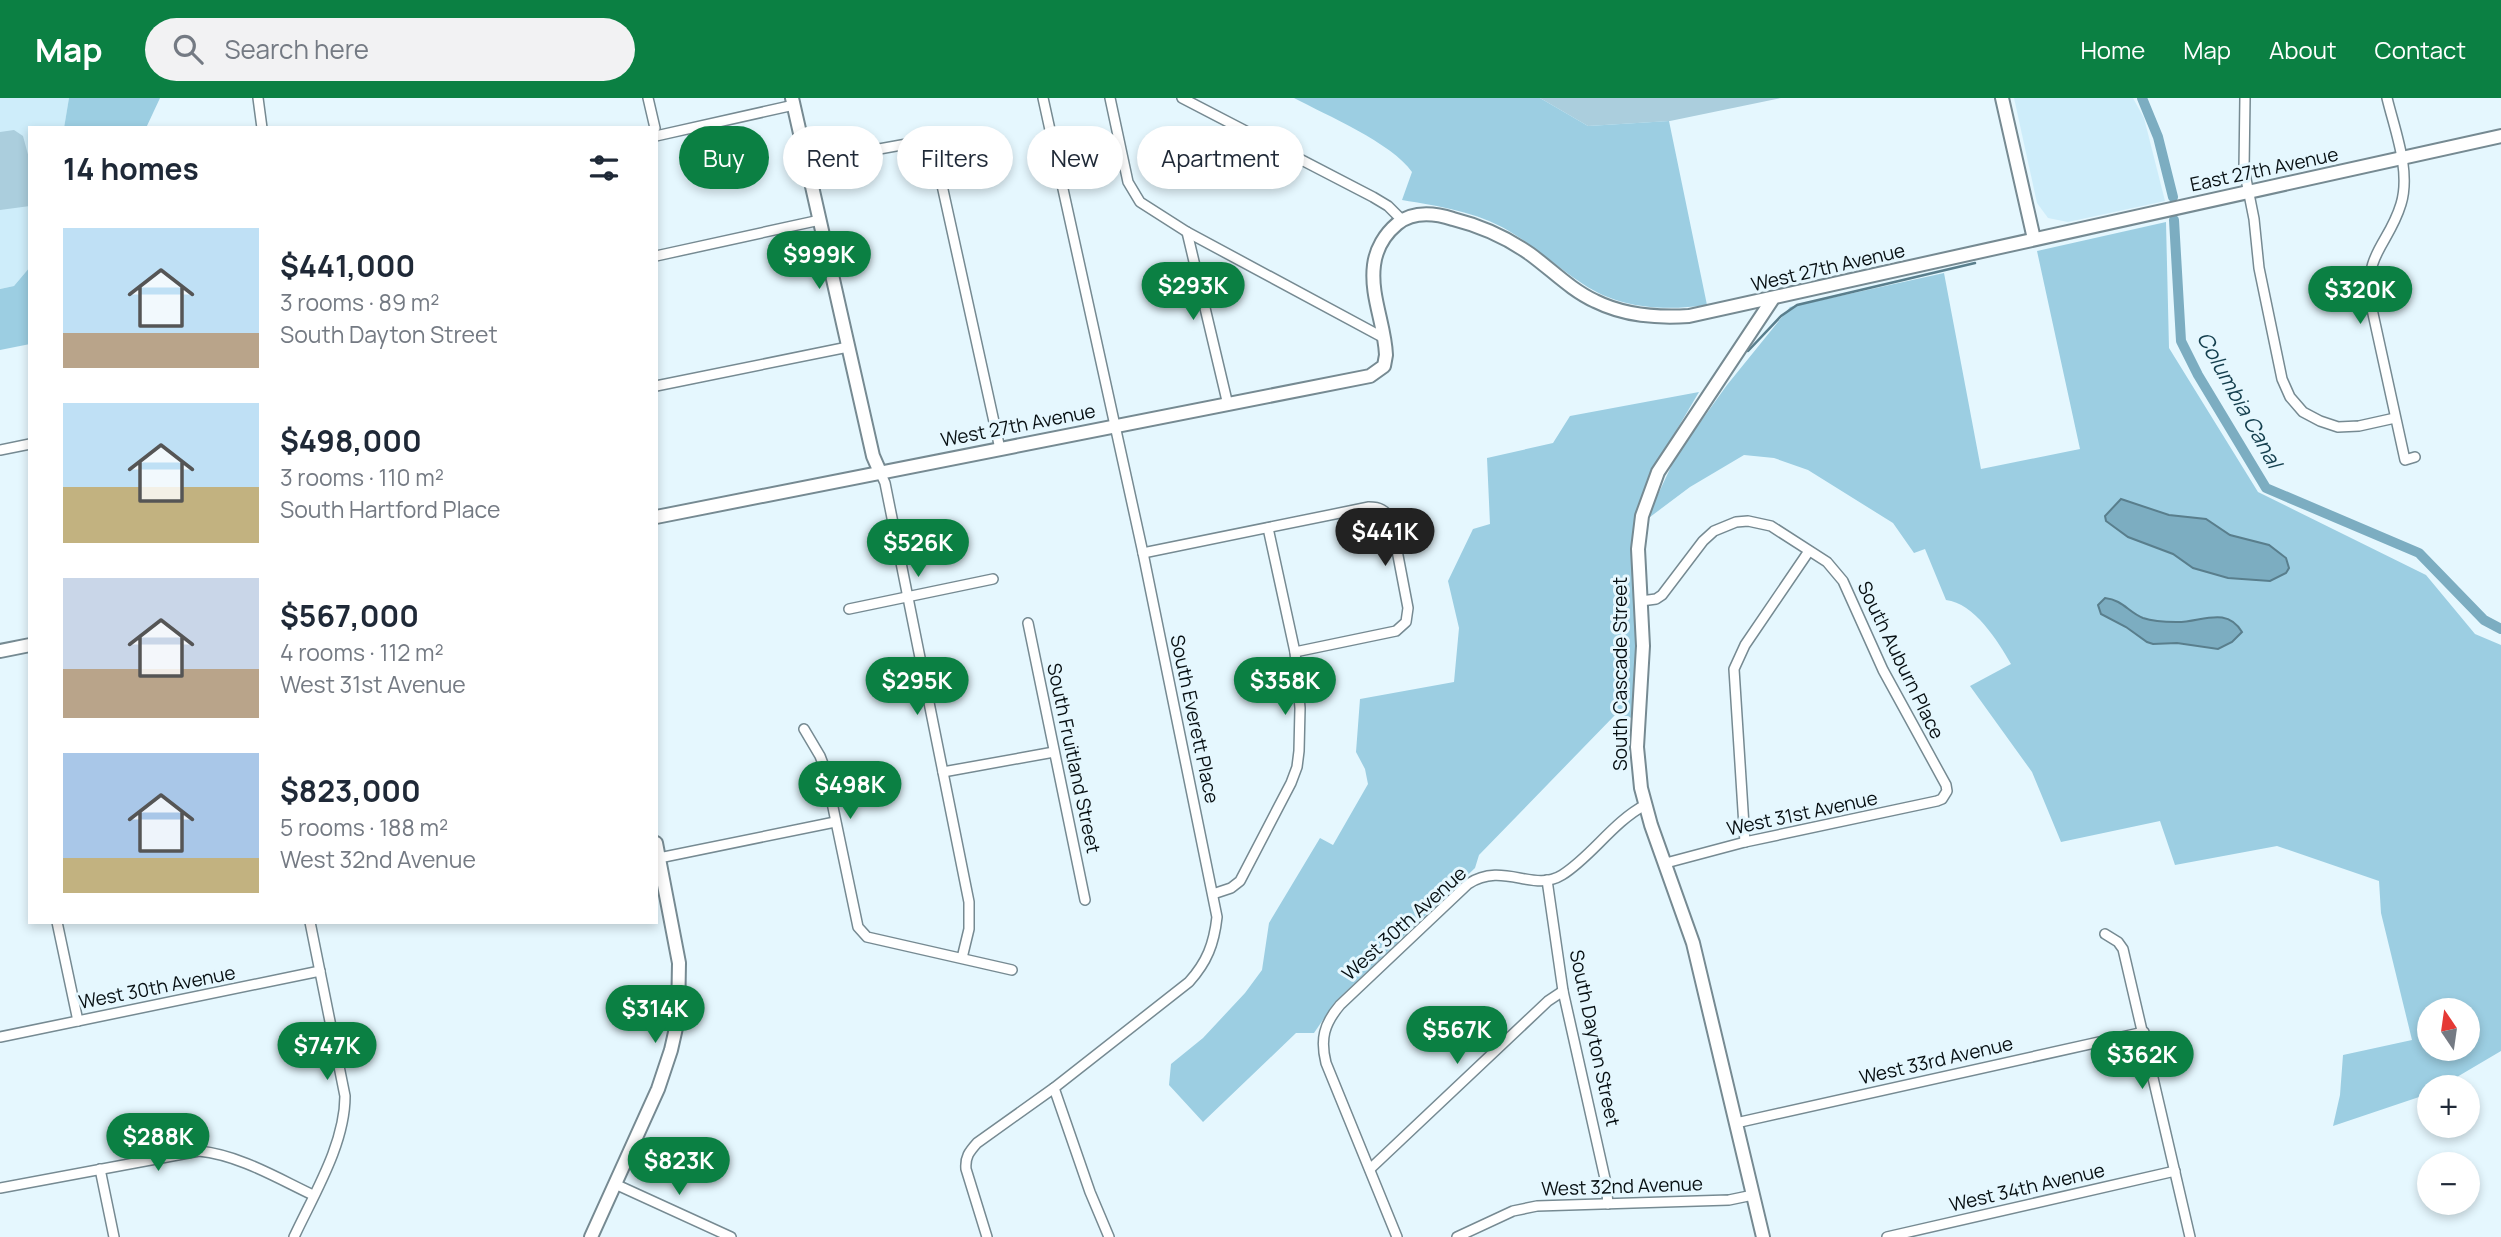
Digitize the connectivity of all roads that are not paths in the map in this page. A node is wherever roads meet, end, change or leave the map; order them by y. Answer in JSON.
{"nodes":[{"id":1,"x":258,"y":98,"type":"edge"},
{"id":2,"x":648,"y":98,"type":"edge"},
{"id":3,"x":1043,"y":98,"type":"edge"},
{"id":4,"x":1110,"y":98,"type":"edge"},
{"id":5,"x":1182,"y":98,"type":"edge"},
{"id":6,"x":2002,"y":98,"type":"edge"},
{"id":7,"x":2245,"y":98,"type":"edge"},
{"id":8,"x":2387,"y":98,"type":"edge"},
{"id":9,"x":793,"y":102,"type":"edge"},
{"id":10,"x":262,"y":126,"type":"edge"},
{"id":11,"x":654,"y":126,"type":"edge"},
{"id":12,"x":799,"y":126,"type":"edge"},
{"id":13,"x":658,"y":133,"type":"edge"},
{"id":14,"x":2501,"y":136,"type":"edge"},
{"id":15,"x":883,"y":148,"type":"edge"},
{"id":16,"x":2401,"y":158,"type":"junction"},
{"id":17,"x":813,"y":189,"type":"edge"},
{"id":18,"x":2248,"y":192,"type":"junction"},
{"id":19,"x":820,"y":220,"type":"junction"},
{"id":20,"x":1402,"y":220,"type":"junction"},
{"id":21,"x":1187,"y":232,"type":"junction"},
{"id":22,"x":2034,"y":239,"type":"junction"},
{"id":23,"x":658,"y":256,"type":"edge"},
{"id":24,"x":1772,"y":300,"type":"junction"},
{"id":25,"x":1384,"y":338,"type":"junction"},
{"id":26,"x":848,"y":347,"type":"junction"},
{"id":27,"x":658,"y":386,"type":"edge"},
{"id":28,"x":1228,"y":405,"type":"junction"},
{"id":29,"x":2395,"y":418,"type":"junction"},
{"id":30,"x":1115,"y":426,"type":"junction"},
{"id":31,"x":28,"y":444,"type":"edge"},
{"id":32,"x":1000,"y":449,"type":"junction"},
{"id":33,"x":0,"y":450,"type":"edge"},
{"id":34,"x":2415,"y":457,"type":"dead end"},
{"id":35,"x":880,"y":472,"type":"junction"},
{"id":36,"x":658,"y":517,"type":"edge"},
{"id":37,"x":1268,"y":528,"type":"junction"},
{"id":38,"x":1809,"y":551,"type":"junction"},
{"id":39,"x":1143,"y":553,"type":"junction"},
{"id":40,"x":993,"y":579,"type":"dead end"},
{"id":41,"x":909,"y":596,"type":"junction"},
{"id":42,"x":1641,"y":601,"type":"junction"},
{"id":43,"x":849,"y":609,"type":"dead end"},
{"id":44,"x":1028,"y":623,"type":"dead end"},
{"id":45,"x":28,"y":645,"type":"edge"},
{"id":46,"x":0,"y":651,"type":"edge"},
{"id":47,"x":1295,"y":652,"type":"junction"},
{"id":48,"x":804,"y":729,"type":"dead end"},
{"id":49,"x":1054,"y":752,"type":"junction"},
{"id":50,"x":943,"y":772,"type":"junction"},
{"id":51,"x":1945,"y":795,"type":"joint"},
{"id":52,"x":1645,"y":805,"type":"junction"},
{"id":53,"x":835,"y":822,"type":"junction"},
{"id":54,"x":1745,"y":842,"type":"junction"},
{"id":55,"x":658,"y":853,"type":"edge"},
{"id":56,"x":659,"y":858,"type":"junction"},
{"id":57,"x":1666,"y":863,"type":"junction"},
{"id":58,"x":1547,"y":880,"type":"junction"},
{"id":59,"x":1213,"y":894,"type":"junction"},
{"id":60,"x":1085,"y":900,"type":"dead end"},
{"id":61,"x":57,"y":924,"type":"edge"},
{"id":62,"x":310,"y":924,"type":"edge"},
{"id":63,"x":2105,"y":934,"type":"dead end"},
{"id":64,"x":962,"y":958,"type":"junction"},
{"id":65,"x":1012,"y":970,"type":"dead end"},
{"id":66,"x":320,"y":971,"type":"junction"},
{"id":67,"x":1563,"y":992,"type":"junction"},
{"id":68,"x":78,"y":1021,"type":"junction"},
{"id":69,"x":2144,"y":1032,"type":"junction"},
{"id":70,"x":0,"y":1037,"type":"edge"},
{"id":71,"x":1054,"y":1088,"type":"junction"},
{"id":72,"x":1737,"y":1122,"type":"junction"},
{"id":73,"x":100,"y":1169,"type":"junction"},
{"id":74,"x":1370,"y":1170,"type":"junction"},
{"id":75,"x":2175,"y":1171,"type":"junction"},
{"id":76,"x":615,"y":1184,"type":"junction"},
{"id":77,"x":0,"y":1188,"type":"edge"},
{"id":78,"x":313,"y":1195,"type":"junction"},
{"id":79,"x":1753,"y":1195,"type":"junction"},
{"id":80,"x":1608,"y":1204,"type":"junction"},
{"id":81,"x":114,"y":1237,"type":"edge"},
{"id":82,"x":294,"y":1237,"type":"edge"},
{"id":83,"x":591,"y":1237,"type":"edge"},
{"id":84,"x":731,"y":1237,"type":"edge"},
{"id":85,"x":987,"y":1237,"type":"edge"},
{"id":86,"x":1109,"y":1237,"type":"edge"},
{"id":87,"x":1397,"y":1237,"type":"edge"},
{"id":88,"x":1457,"y":1237,"type":"edge"},
{"id":89,"x":1763,"y":1237,"type":"edge"},
{"id":90,"x":1887,"y":1237,"type":"edge"},
{"id":91,"x":2190,"y":1237,"type":"edge"}],
"edges":[{"from":1,"to":10,"type":"street"},
{"from":2,"to":11,"type":"street"},
{"from":3,"to":30,"type":"street","name":"South Everett Place"},
{"from":4,"to":21,"type":"street"},
{"from":5,"to":20,"type":"street"},
{"from":6,"to":22,"type":"main road"},
{"from":7,"to":18,"type":"street"},
{"from":8,"to":16,"type":"street"},
{"from":9,"to":12,"type":"main road"},
{"from":9,"to":13,"type":"street"},
{"from":14,"to":16,"type":"main road","name":"East 27th Avenue"},
{"from":15,"to":32,"type":"street"},
{"from":16,"to":18,"type":"main road","name":"East 27th Avenue"},
{"from":16,"to":29,"type":"street"},
{"from":17,"to":19,"type":"main road"},
{"from":18,"to":22,"type":"main road","name":"East 27th Avenue"},
{"from":18,"to":29,"type":"street"},
{"from":19,"to":23,"type":"street"},
{"from":19,"to":26,"type":"main road"},
{"from":20,"to":24,"type":"main road","name":"West 27th Avenue"},
{"from":20,"to":25,"type":"main road"},
{"from":21,"to":25,"type":"street"},
{"from":21,"to":28,"type":"street"},
{"from":22,"to":24,"type":"main road","name":"West 27th Avenue"},
{"from":24,"to":42,"type":"main road","name":"South Cascade Street"},
{"from":25,"to":28,"type":"main road","name":"West 27th Avenue"},
{"from":26,"to":27,"type":"street"},
{"from":26,"to":35,"type":"main road"},
{"from":28,"to":30,"type":"main road","name":"West 27th Avenue"},
{"from":29,"to":34,"type":"street"},
{"from":30,"to":32,"type":"main road","name":"West 27th Avenue"},
{"from":30,"to":39,"type":"street","name":"South Everett Place"},
{"from":31,"to":33,"type":"street"},
{"from":32,"to":35,"type":"main road","name":"West 27th Avenue"},
{"from":35,"to":36,"type":"main road","name":"West 27th Avenue"},
{"from":35,"to":41,"type":"street"},
{"from":37,"to":39,"type":"street"},
{"from":37,"to":47,"type":"street"},
{"from":37,"to":47,"type":"street"},
{"from":38,"to":42,"type":"street","name":"South Auburn Place"},
{"from":38,"to":51,"type":"street","name":"South Auburn Place"},
{"from":38,"to":54,"type":"street"},
{"from":39,"to":59,"type":"street","name":"South Everett Place"},
{"from":40,"to":41,"type":"street"},
{"from":41,"to":43,"type":"street"},
{"from":41,"to":50,"type":"street"},
{"from":42,"to":52,"type":"main road","name":"South Cascade Street"},
{"from":44,"to":49,"type":"street","name":"South Fruitland Street"},
{"from":45,"to":46,"type":"main road"},
{"from":47,"to":59,"type":"street"},
{"from":48,"to":53,"type":"street"},
{"from":49,"to":50,"type":"street"},
{"from":49,"to":60,"type":"street","name":"South Fruitland Street"},
{"from":50,"to":64,"type":"street"},
{"from":51,"to":54,"type":"street","name":"West 31st Avenue"},
{"from":52,"to":57,"type":"main road","name":"South Cascade Street"},
{"from":52,"to":58,"type":"street"},
{"from":53,"to":56,"type":"street"},
{"from":53,"to":64,"type":"street"},
{"from":54,"to":57,"type":"street","name":"West 31st Avenue"},
{"from":55,"to":56,"type":"main road"},
{"from":56,"to":76,"type":"main road"},
{"from":57,"to":72,"type":"main road","name":"South Cascade Street"},
{"from":58,"to":67,"type":"street","name":"South Dayton Street"},
{"from":58,"to":74,"type":"street","name":"West 30th Avenue"},
{"from":59,"to":71,"type":"street","name":"South Everett Place"},
{"from":61,"to":68,"type":"street"},
{"from":62,"to":66,"type":"street"},
{"from":63,"to":69,"type":"street"},
{"from":64,"to":65,"type":"street"},
{"from":66,"to":68,"type":"street","name":"West 30th Avenue"},
{"from":66,"to":78,"type":"street"},
{"from":67,"to":74,"type":"street"},
{"from":67,"to":80,"type":"street","name":"South Dayton Street"},
{"from":68,"to":70,"type":"street","name":"West 30th Avenue"},
{"from":69,"to":72,"type":"street","name":"West 33rd Avenue"},
{"from":69,"to":75,"type":"street"},
{"from":71,"to":85,"type":"street","name":"South Everett Place"},
{"from":71,"to":86,"type":"street"},
{"from":72,"to":79,"type":"main road","name":"South Cascade Street"},
{"from":73,"to":77,"type":"street"},
{"from":73,"to":78,"type":"street"},
{"from":73,"to":81,"type":"street"},
{"from":74,"to":87,"type":"street"},
{"from":75,"to":90,"type":"street","name":"West 34th Avenue"},
{"from":75,"to":91,"type":"street"},
{"from":76,"to":83,"type":"main road"},
{"from":76,"to":84,"type":"street"},
{"from":78,"to":82,"type":"street"},
{"from":79,"to":80,"type":"street","name":"West 32nd Avenue"},
{"from":79,"to":89,"type":"main road","name":"South Cascade Street"},
{"from":80,"to":88,"type":"street","name":"West 32nd Avenue"}]}
